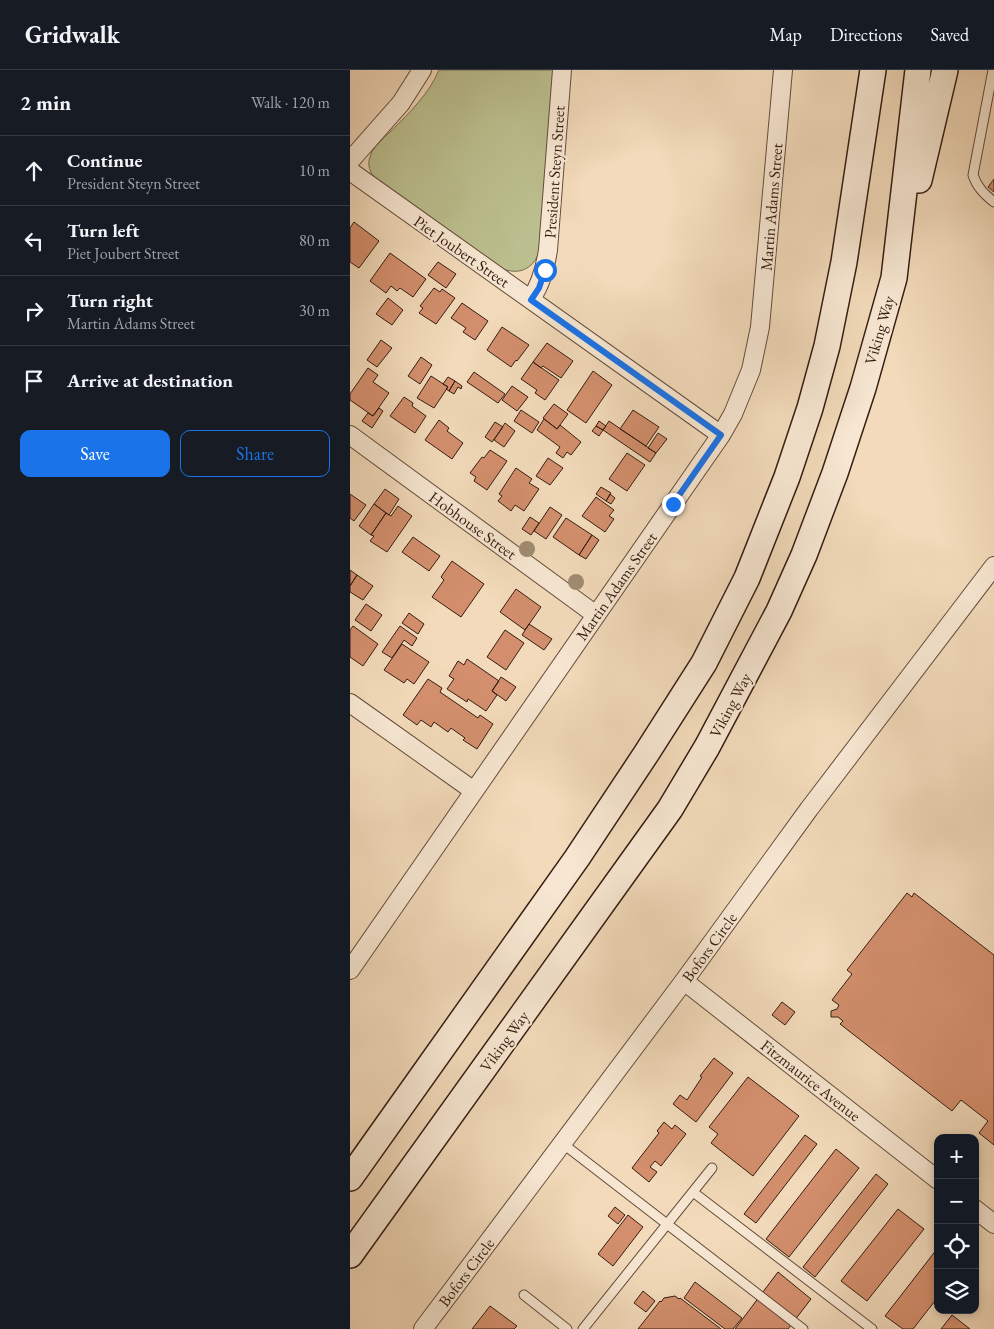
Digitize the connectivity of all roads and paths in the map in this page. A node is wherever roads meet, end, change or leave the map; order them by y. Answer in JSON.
{"nodes":[{"id":1,"x":422,"y":70,"type":"edge"},
{"id":2,"x":562,"y":70,"type":"edge"},
{"id":3,"x":783,"y":70,"type":"edge"},
{"id":4,"x":873,"y":70,"type":"edge"},
{"id":5,"x":918,"y":70,"type":"edge"},
{"id":6,"x":945,"y":70,"type":"edge"},
{"id":7,"x":993,"y":70,"type":"edge"},
{"id":8,"x":350,"y":161,"type":"edge"},
{"id":9,"x":350,"y":171,"type":"edge"},
{"id":10,"x":994,"y":202,"type":"edge"},
{"id":11,"x":894,"y":278,"type":"junction"},
{"id":12,"x":531,"y":300,"type":"junction"},
{"id":13,"x":350,"y":435,"type":"edge"},
{"id":14,"x":721,"y":435,"type":"junction"},
{"id":15,"x":994,"y":566,"type":"edge"},
{"id":16,"x":596,"y":615,"type":"junction"},
{"id":17,"x":350,"y":703,"type":"edge"},
{"id":18,"x":474,"y":791,"type":"junction"},
{"id":19,"x":351,"y":967,"type":"edge"},
{"id":20,"x":684,"y":981,"type":"junction"},
{"id":21,"x":562,"y":1144,"type":"junction"},
{"id":22,"x":712,"y":1168,"type":"dead end"},
{"id":23,"x":350,"y":1178,"type":"edge"},
{"id":24,"x":937,"y":1179,"type":"edge"},
{"id":25,"x":693,"y":1192,"type":"junction"},
{"id":26,"x":979,"y":1212,"type":"edge"},
{"id":27,"x":668,"y":1224,"type":"junction"},
{"id":28,"x":994,"y":1224,"type":"edge"},
{"id":29,"x":350,"y":1255,"type":"edge"},
{"id":30,"x":524,"y":1295,"type":"dead end"},
{"id":31,"x":423,"y":1329,"type":"edge"},
{"id":32,"x":567,"y":1329,"type":"edge"},
{"id":33,"x":583,"y":1329,"type":"edge"},
{"id":34,"x":803,"y":1329,"type":"edge"},
{"id":35,"x":872,"y":1329,"type":"edge"}],
"edges":[{"from":1,"to":8,"type":"street"},
{"from":2,"to":12,"type":"street","name":"President Steyn Street"},
{"from":3,"to":14,"type":"street","name":"Martin Adams Street"},
{"from":4,"to":23,"type":"main road"},
{"from":5,"to":11,"type":"main road","name":"Viking Way"},
{"from":6,"to":11,"type":"main road"},
{"from":7,"to":10,"type":"lane"},
{"from":9,"to":12,"type":"street","name":"Piet Joubert Street"},
{"from":11,"to":29,"type":"main road","name":"Viking Way"},
{"from":12,"to":14,"type":"street","name":"Piet Joubert Street"},
{"from":13,"to":16,"type":"street","name":"Hobhouse Street"},
{"from":14,"to":16,"type":"street","name":"Martin Adams Street"},
{"from":15,"to":20,"type":"street","name":"Bofors Circle"},
{"from":16,"to":18,"type":"street","name":"Martin Adams Street"},
{"from":17,"to":18,"type":"street"},
{"from":18,"to":19,"type":"street","name":"Martin Adams Street"},
{"from":20,"to":21,"type":"street","name":"Bofors Circle"},
{"from":20,"to":24,"type":"street","name":"Fitzmaurice Avenue"},
{"from":21,"to":27,"type":"lane"},
{"from":21,"to":31,"type":"street","name":"Bofors Circle"},
{"from":22,"to":25,"type":"lane"},
{"from":25,"to":27,"type":"lane"},
{"from":25,"to":35,"type":"lane"},
{"from":26,"to":28,"type":"street"},
{"from":27,"to":33,"type":"lane"},
{"from":27,"to":34,"type":"lane"},
{"from":30,"to":32,"type":"lane"}]}
